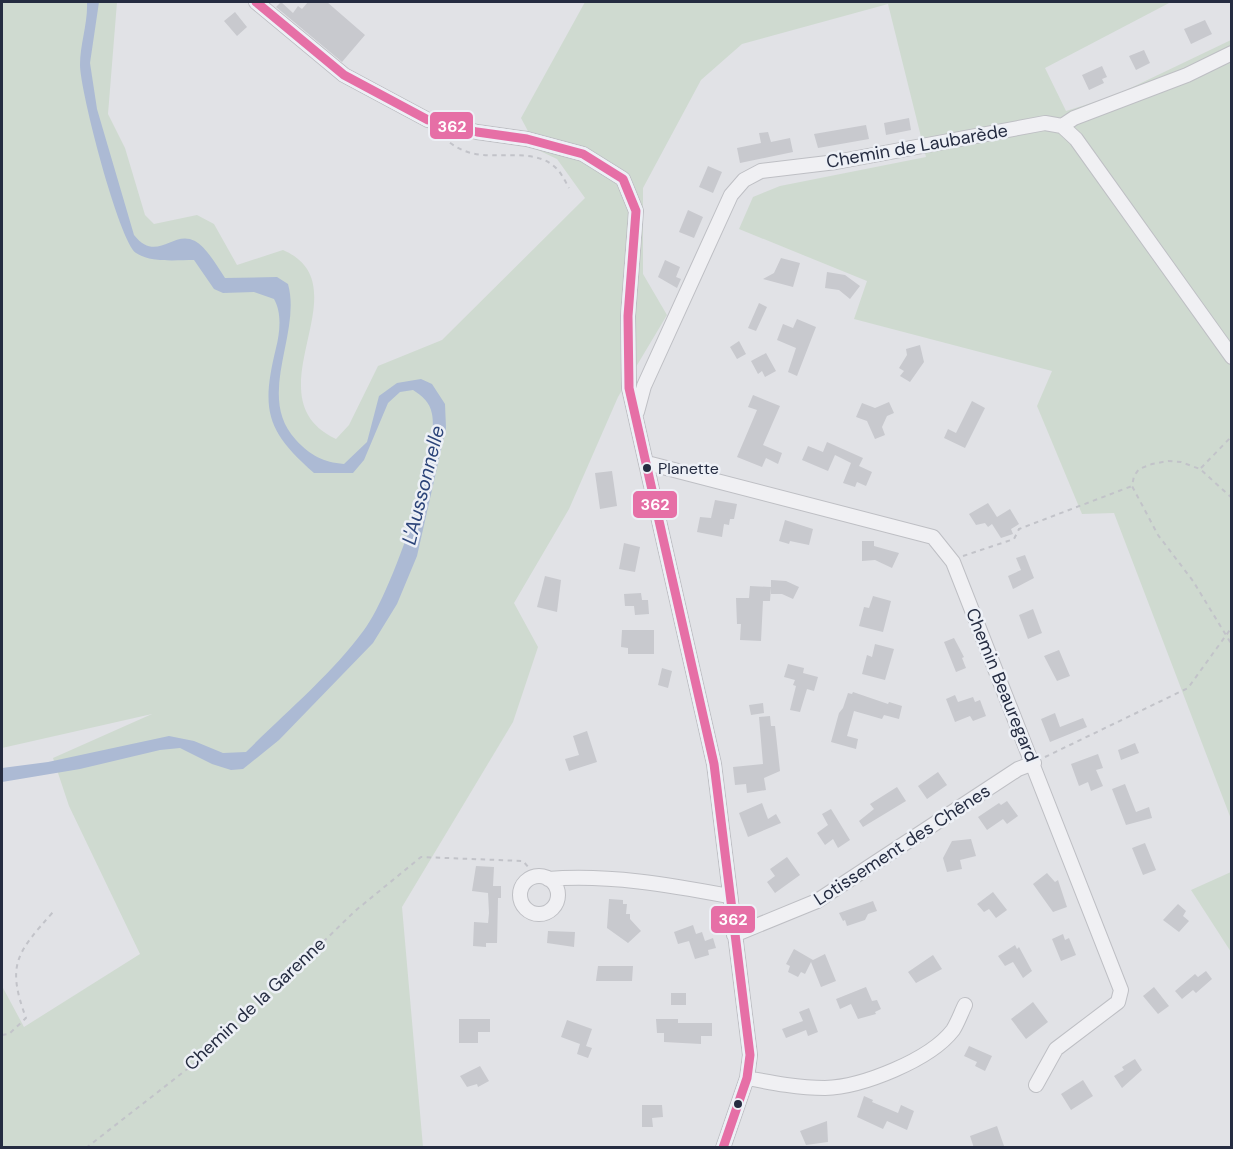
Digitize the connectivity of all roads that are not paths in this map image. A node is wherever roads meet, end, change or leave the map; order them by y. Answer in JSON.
{"nodes":[{"id":1,"x":256,"y":2,"type":"edge"},
{"id":2,"x":1232,"y":53,"type":"edge"},
{"id":3,"x":1062,"y":126,"type":"junction"},
{"id":4,"x":1232,"y":357,"type":"edge"},
{"id":5,"x":637,"y":413,"type":"junction"},
{"id":6,"x":647,"y":463,"type":"junction"},
{"id":7,"x":1034,"y":763,"type":"junction"},
{"id":8,"x":542,"y":877,"type":"road end"},
{"id":9,"x":729,"y":896,"type":"junction"},
{"id":10,"x":734,"y":935,"type":"junction"},
{"id":11,"x":965,"y":1005,"type":"dead end"},
{"id":12,"x":747,"y":1078,"type":"junction"},
{"id":13,"x":1035,"y":1086,"type":"dead end"},
{"id":14,"x":723,"y":1148,"type":"edge"}],
"edges":[{"from":1,"to":5,"type":"street"},
{"from":2,"to":3,"type":"street"},
{"from":3,"to":4,"type":"street"},
{"from":3,"to":5,"type":"street","name":"Chemin de Laubarède"},
{"from":5,"to":6,"type":"street"},
{"from":6,"to":7,"type":"street","name":"Chemin Beauregard"},
{"from":6,"to":9,"type":"street"},
{"from":7,"to":10,"type":"street","name":"Lotissement des Chênes"},
{"from":7,"to":13,"type":"street","name":"Chemin Beauregard"},
{"from":8,"to":9,"type":"street"},
{"from":9,"to":10,"type":"street"},
{"from":10,"to":12,"type":"street"},
{"from":11,"to":12,"type":"street"},
{"from":12,"to":14,"type":"street"}]}
